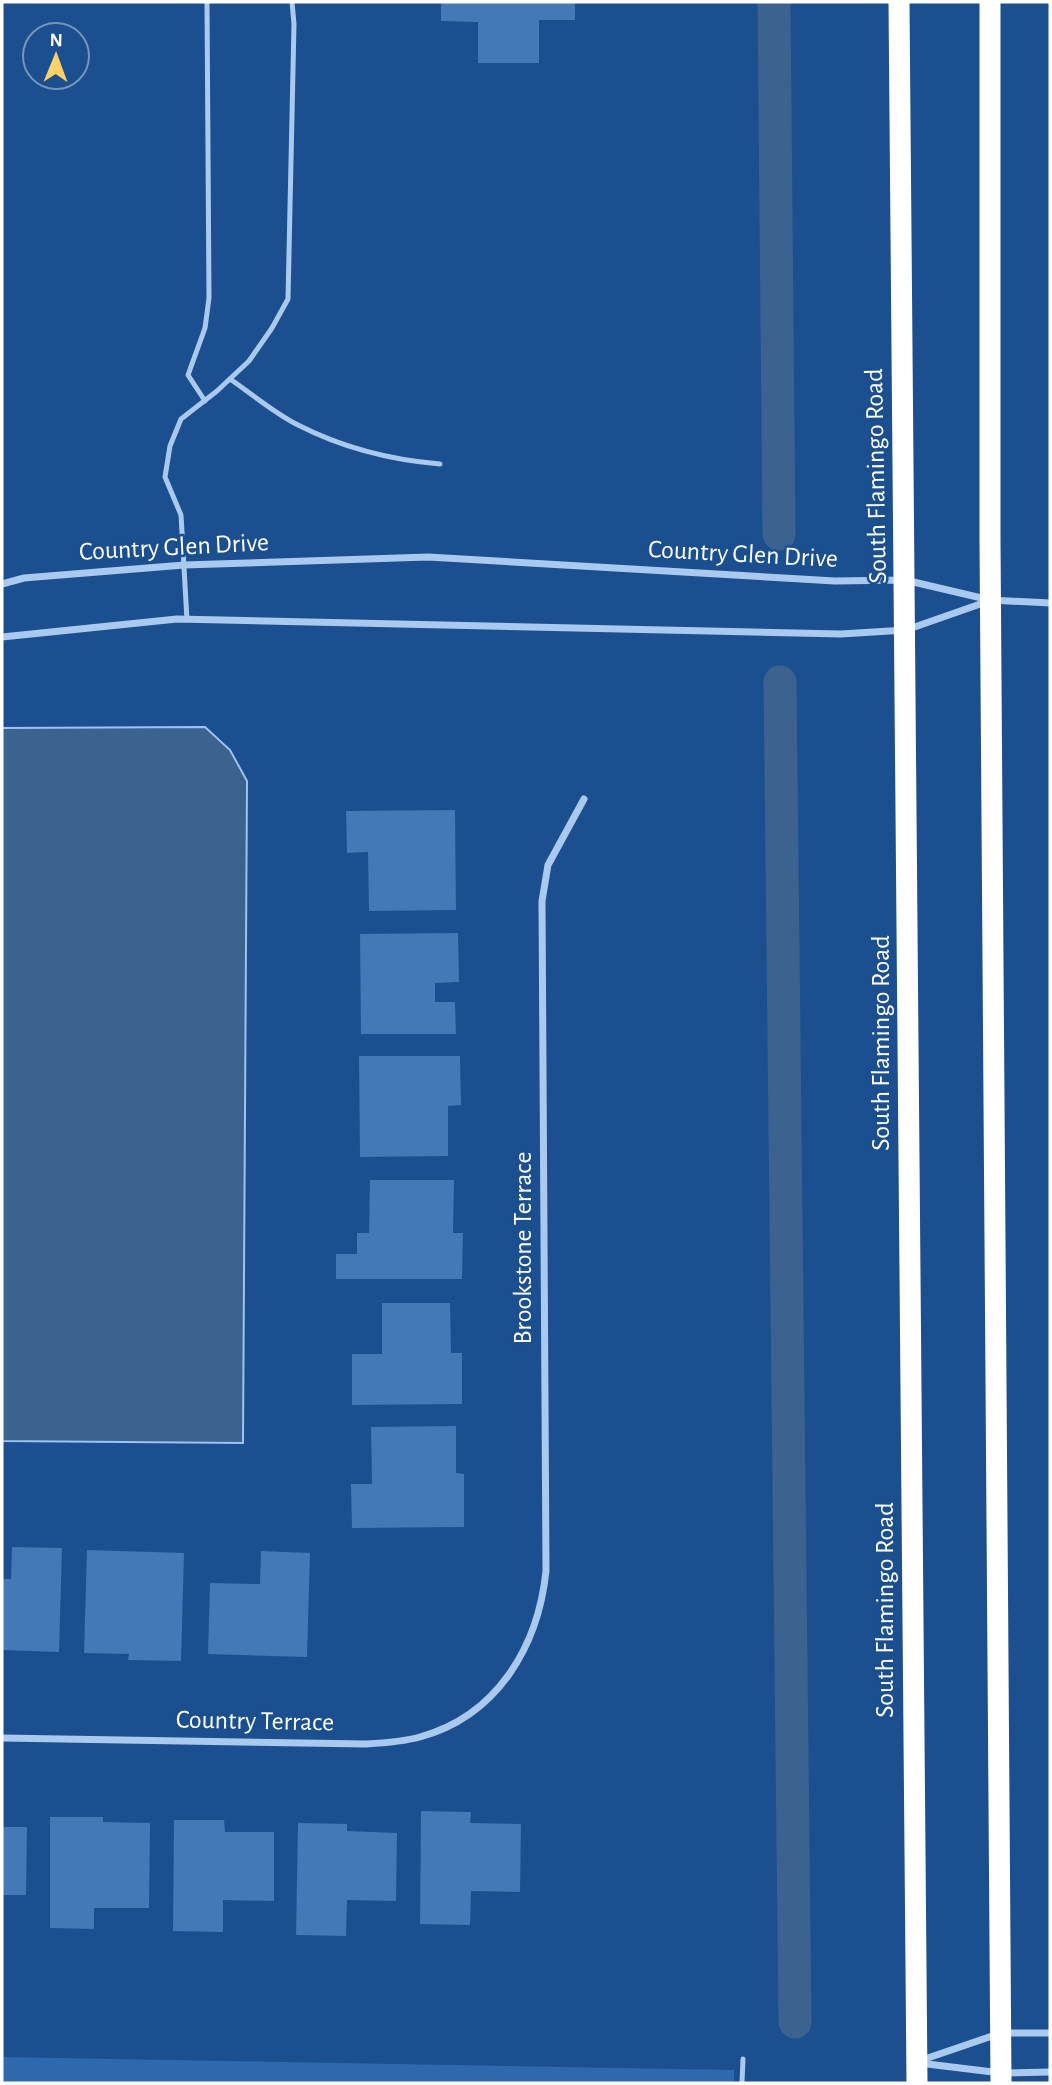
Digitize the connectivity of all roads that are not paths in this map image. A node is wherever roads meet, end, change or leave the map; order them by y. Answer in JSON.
{"nodes":[{"id":1,"x":207,"y":2,"type":"edge"},
{"id":2,"x":292,"y":2,"type":"edge"},
{"id":3,"x":899,"y":2,"type":"edge"},
{"id":4,"x":990,"y":2,"type":"edge"},
{"id":5,"x":230,"y":379,"type":"junction"},
{"id":6,"x":205,"y":401,"type":"junction"},
{"id":7,"x":440,"y":464,"type":"dead end"},
{"id":8,"x":184,"y":565,"type":"junction"},
{"id":9,"x":905,"y":580,"type":"junction"},
{"id":10,"x":2,"y":584,"type":"edge"},
{"id":11,"x":990,"y":600,"type":"junction"},
{"id":12,"x":1050,"y":603,"type":"edge"},
{"id":13,"x":187,"y":620,"type":"junction"},
{"id":14,"x":906,"y":630,"type":"junction"},
{"id":15,"x":2,"y":637,"type":"edge"},
{"id":16,"x":584,"y":799,"type":"dead end"},
{"id":17,"x":493,"y":1692,"type":"joint"},
{"id":18,"x":2,"y":1738,"type":"edge"},
{"id":19,"x":1001,"y":2033,"type":"junction"},
{"id":20,"x":1050,"y":2033,"type":"edge"},
{"id":21,"x":743,"y":2059,"type":"dead end"},
{"id":22,"x":917,"y":2073,"type":"edge"},
{"id":23,"x":1050,"y":2073,"type":"edge"},
{"id":24,"x":1001,"y":2078,"type":"edge"},
{"id":25,"x":742,"y":2083,"type":"edge"}],
"edges":[{"from":1,"to":6,"type":"lane"},
{"from":2,"to":5,"type":"lane"},
{"from":3,"to":9,"type":"highway","name":"South Flamingo Road"},
{"from":4,"to":11,"type":"highway"},
{"from":5,"to":6,"type":"lane"},
{"from":5,"to":7,"type":"lane"},
{"from":6,"to":8,"type":"lane"},
{"from":8,"to":9,"type":"street","name":"Country Glen Drive"},
{"from":8,"to":10,"type":"street","name":"Country Glen Drive"},
{"from":8,"to":13,"type":"lane"},
{"from":9,"to":11,"type":"street","name":"Country Glen Drive"},
{"from":9,"to":14,"type":"highway","name":"South Flamingo Road"},
{"from":11,"to":12,"type":"street"},
{"from":11,"to":14,"type":"street"},
{"from":11,"to":19,"type":"highway"},
{"from":13,"to":14,"type":"street"},
{"from":13,"to":15,"type":"street"},
{"from":14,"to":22,"type":"highway","name":"South Flamingo Road"},
{"from":16,"to":17,"type":"street","name":"Brookstone Terrace"},
{"from":17,"to":18,"type":"street","name":"Country Terrace"},
{"from":19,"to":20,"type":"street"},
{"from":19,"to":22,"type":"street"},
{"from":19,"to":24,"type":"highway"},
{"from":21,"to":25,"type":"lane"},
{"from":22,"to":24,"type":"street"},
{"from":23,"to":24,"type":"street"}]}
